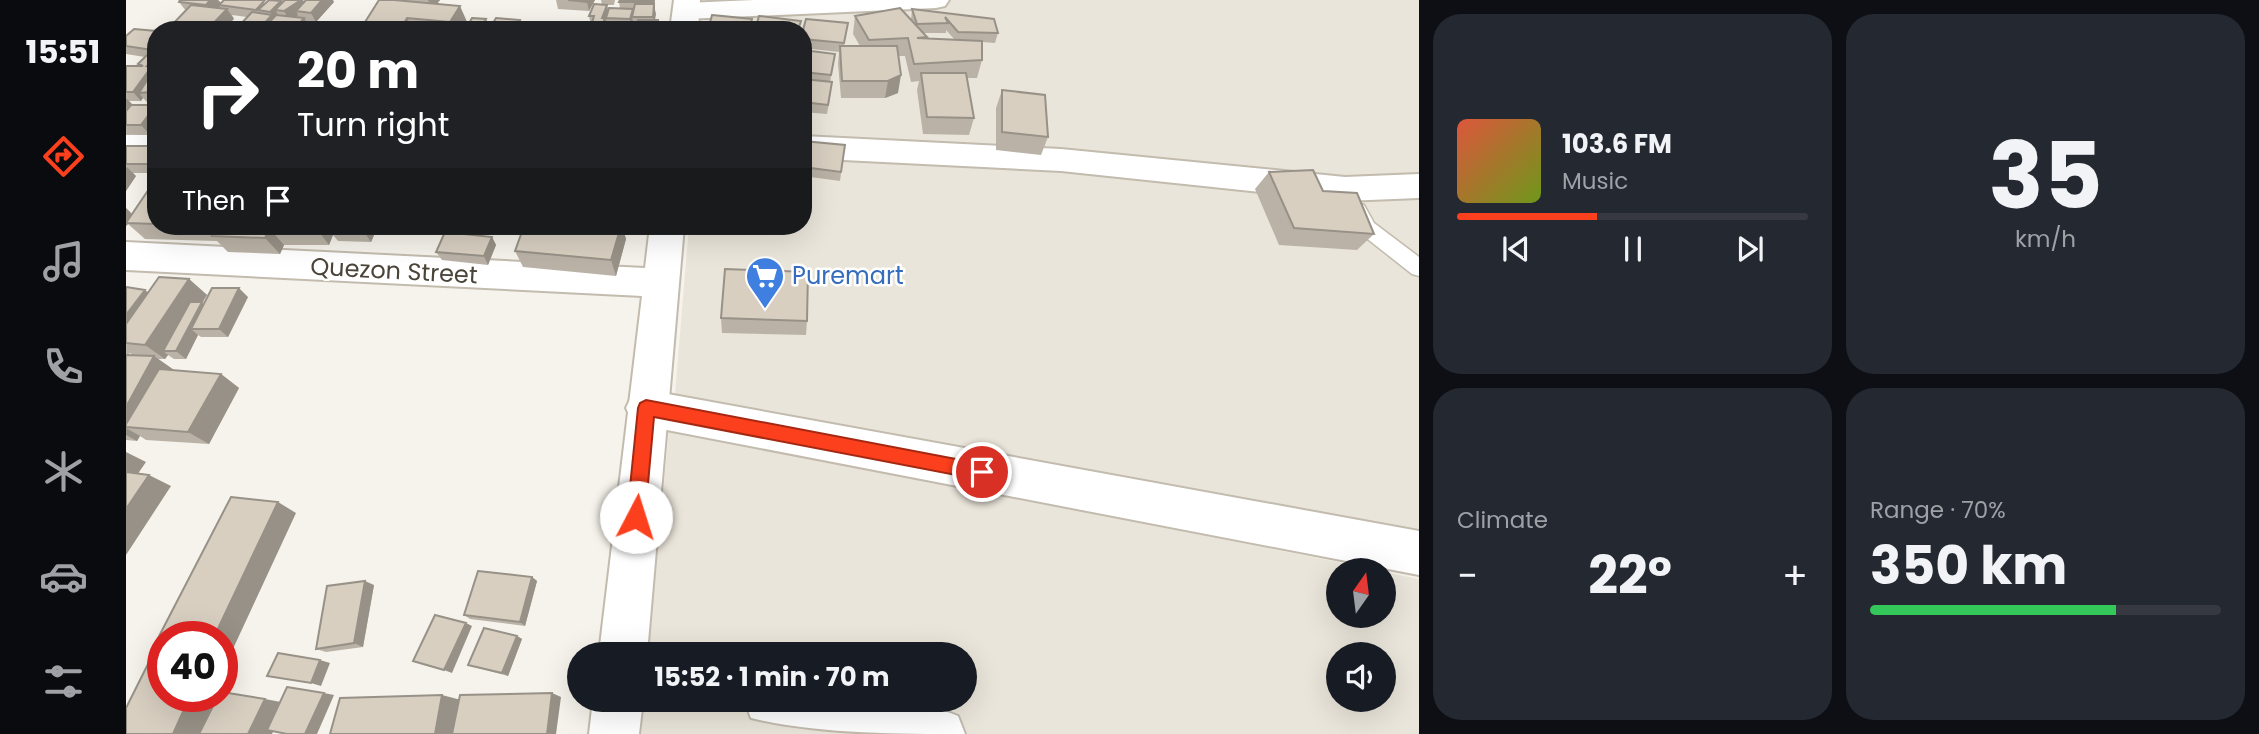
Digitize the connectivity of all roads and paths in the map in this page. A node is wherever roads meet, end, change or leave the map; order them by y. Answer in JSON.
{"nodes":[{"id":1,"x":936,"y":0,"type":"edge"},
{"id":2,"x":686,"y":13,"type":"edge"},
{"id":3,"x":126,"y":146,"type":"edge"},
{"id":4,"x":147,"y":146,"type":"edge"},
{"id":5,"x":812,"y":147,"type":"edge"},
{"id":6,"x":1419,"y":186,"type":"edge"},
{"id":7,"x":1345,"y":188,"type":"junction"},
{"id":8,"x":666,"y":235,"type":"edge"},
{"id":9,"x":126,"y":256,"type":"edge"},
{"id":10,"x":1419,"y":268,"type":"edge"},
{"id":11,"x":662,"y":283,"type":"junction"},
{"id":12,"x":646,"y":408,"type":"junction"},
{"id":13,"x":1419,"y":553,"type":"edge"},
{"id":14,"x":623,"y":642,"type":"edge"},
{"id":15,"x":617,"y":712,"type":"edge"},
{"id":16,"x":829,"y":712,"type":"edge"},
{"id":17,"x":614,"y":734,"type":"edge"},
{"id":18,"x":940,"y":734,"type":"edge"}],
"edges":[{"from":1,"to":2,"type":"street"},
{"from":3,"to":4,"type":"street"},
{"from":5,"to":7,"type":"street"},
{"from":6,"to":7,"type":"street"},
{"from":7,"to":10,"type":"lane"},
{"from":8,"to":11,"type":"street"},
{"from":9,"to":11,"type":"street","name":"Quezon Street"},
{"from":11,"to":12,"type":"street"},
{"from":12,"to":13,"type":"street"},
{"from":12,"to":14,"type":"street"},
{"from":15,"to":17,"type":"street"},
{"from":16,"to":18,"type":"street"}]}
